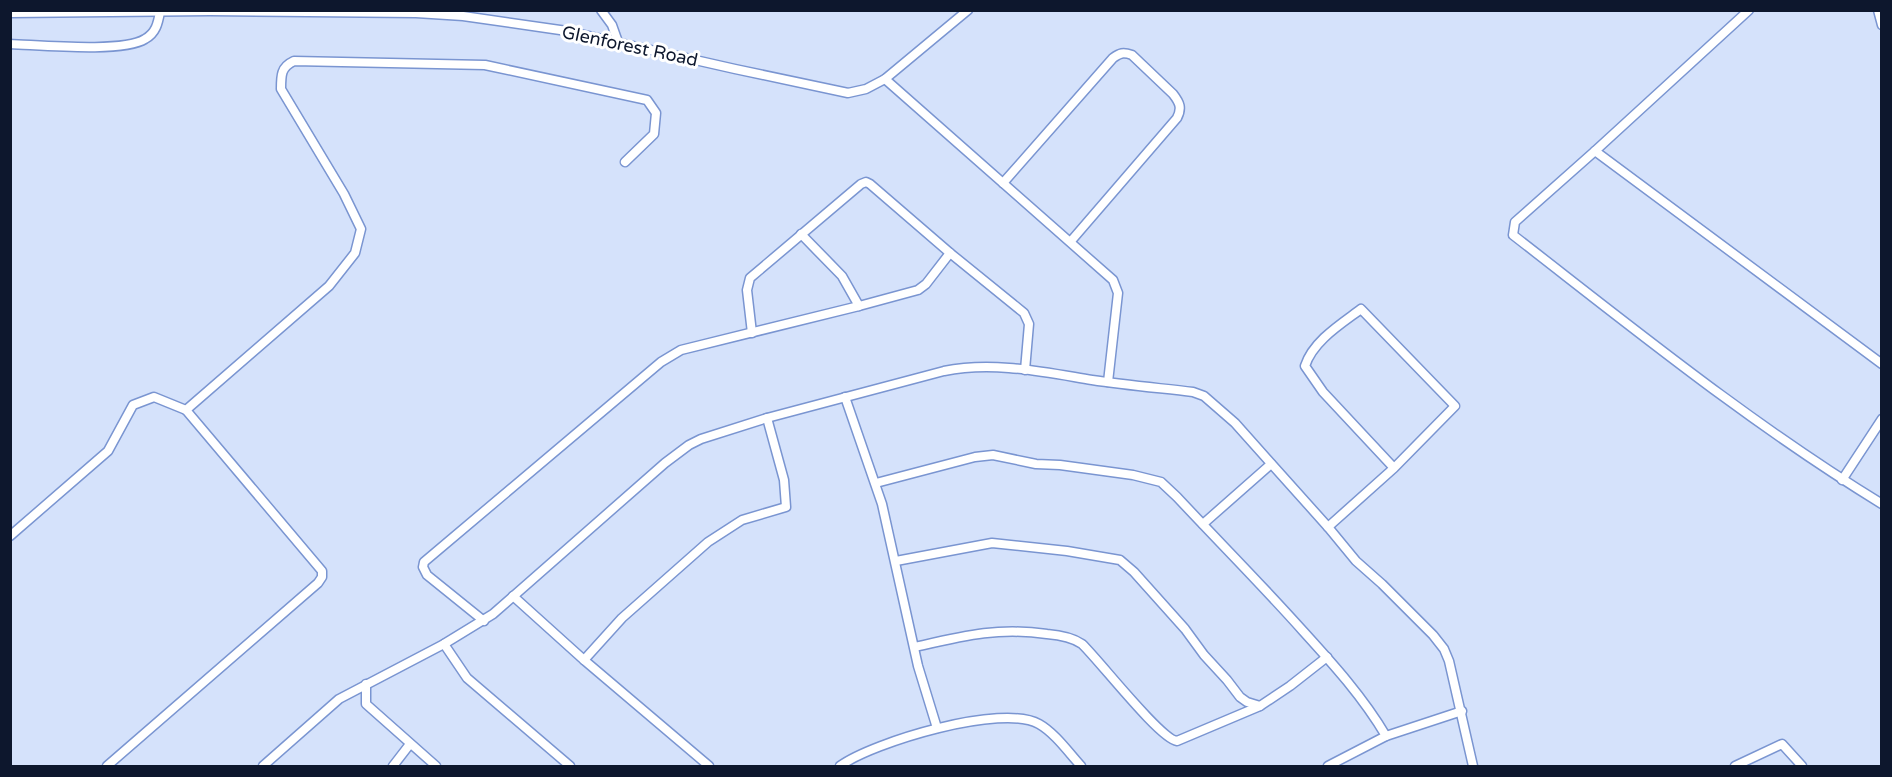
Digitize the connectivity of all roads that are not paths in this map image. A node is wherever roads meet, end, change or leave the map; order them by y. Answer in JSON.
{"nodes":[{"id":1,"x":601,"y":10,"type":"edge"},
{"id":2,"x":968,"y":10,"type":"edge"},
{"id":3,"x":1749,"y":10,"type":"edge"},
{"id":4,"x":1878,"y":10,"type":"edge"},
{"id":5,"x":160,"y":12,"type":"edge"},
{"id":6,"x":10,"y":14,"type":"edge"},
{"id":7,"x":1881,"y":25,"type":"edge"},
{"id":8,"x":618,"y":42,"type":"junction"},
{"id":9,"x":10,"y":44,"type":"edge"},
{"id":10,"x":885,"y":79,"type":"junction"},
{"id":11,"x":1595,"y":151,"type":"junction"},
{"id":12,"x":625,"y":162,"type":"dead end"},
{"id":13,"x":1003,"y":183,"type":"junction"},
{"id":14,"x":801,"y":234,"type":"junction"},
{"id":15,"x":1071,"y":241,"type":"junction"},
{"id":16,"x":950,"y":253,"type":"junction"},
{"id":17,"x":859,"y":306,"type":"junction"},
{"id":18,"x":752,"y":333,"type":"junction"},
{"id":19,"x":1881,"y":364,"type":"edge"},
{"id":20,"x":1025,"y":370,"type":"junction"},
{"id":21,"x":1108,"y":382,"type":"junction"},
{"id":22,"x":845,"y":397,"type":"junction"},
{"id":23,"x":186,"y":410,"type":"junction"},
{"id":24,"x":767,"y":418,"type":"junction"},
{"id":25,"x":1881,"y":418,"type":"edge"},
{"id":26,"x":1271,"y":464,"type":"junction"},
{"id":27,"x":1394,"y":468,"type":"junction"},
{"id":28,"x":1842,"y":480,"type":"junction"},
{"id":29,"x":876,"y":483,"type":"junction"},
{"id":30,"x":1881,"y":504,"type":"edge"},
{"id":31,"x":1203,"y":524,"type":"junction"},
{"id":32,"x":1328,"y":527,"type":"junction"},
{"id":33,"x":10,"y":536,"type":"edge"},
{"id":34,"x":896,"y":561,"type":"junction"},
{"id":35,"x":513,"y":596,"type":"junction"},
{"id":36,"x":484,"y":621,"type":"junction"},
{"id":37,"x":444,"y":644,"type":"junction"},
{"id":38,"x":915,"y":647,"type":"junction"},
{"id":39,"x":1327,"y":657,"type":"junction"},
{"id":40,"x":584,"y":660,"type":"junction"},
{"id":41,"x":366,"y":684,"type":"junction"},
{"id":42,"x":346,"y":695,"type":"junction"},
{"id":43,"x":366,"y":704,"type":"junction"},
{"id":44,"x":1260,"y":706,"type":"junction"},
{"id":45,"x":1462,"y":711,"type":"junction"},
{"id":46,"x":937,"y":728,"type":"junction"},
{"id":47,"x":1386,"y":736,"type":"junction"},
{"id":48,"x":410,"y":744,"type":"junction"},
{"id":49,"x":107,"y":766,"type":"edge"},
{"id":50,"x":262,"y":766,"type":"edge"},
{"id":51,"x":393,"y":766,"type":"edge"},
{"id":52,"x":436,"y":766,"type":"edge"},
{"id":53,"x":570,"y":766,"type":"edge"},
{"id":54,"x":709,"y":766,"type":"edge"},
{"id":55,"x":844,"y":766,"type":"edge"},
{"id":56,"x":1081,"y":766,"type":"edge"},
{"id":57,"x":1328,"y":766,"type":"edge"},
{"id":58,"x":1473,"y":766,"type":"edge"},
{"id":59,"x":1734,"y":766,"type":"edge"},
{"id":60,"x":1802,"y":766,"type":"edge"}],
"edges":[{"from":1,"to":8,"type":"street"},
{"from":2,"to":10,"type":"street","name":"Glenforest Road"},
{"from":3,"to":11,"type":"street"},
{"from":4,"to":7,"type":"street"},
{"from":5,"to":6,"type":"street","name":"Glenforest Road"},
{"from":5,"to":8,"type":"street","name":"Glenforest Road"},
{"from":5,"to":9,"type":"street"},
{"from":8,"to":10,"type":"street","name":"Glenforest Road"},
{"from":10,"to":13,"type":"street"},
{"from":11,"to":19,"type":"street"},
{"from":11,"to":28,"type":"street"},
{"from":12,"to":23,"type":"street"},
{"from":13,"to":15,"type":"street"},
{"from":13,"to":15,"type":"street"},
{"from":14,"to":16,"type":"street"},
{"from":14,"to":17,"type":"street"},
{"from":14,"to":18,"type":"street"},
{"from":15,"to":21,"type":"street"},
{"from":16,"to":17,"type":"street"},
{"from":16,"to":20,"type":"street"},
{"from":17,"to":18,"type":"street"},
{"from":18,"to":36,"type":"street"},
{"from":20,"to":21,"type":"street"},
{"from":20,"to":22,"type":"street"},
{"from":21,"to":26,"type":"street"},
{"from":22,"to":24,"type":"street"},
{"from":22,"to":29,"type":"street"},
{"from":23,"to":33,"type":"street"},
{"from":23,"to":49,"type":"street"},
{"from":24,"to":35,"type":"street"},
{"from":24,"to":40,"type":"street"},
{"from":25,"to":28,"type":"street"},
{"from":26,"to":31,"type":"street"},
{"from":26,"to":32,"type":"street"},
{"from":27,"to":27,"type":"street"},
{"from":27,"to":32,"type":"street"},
{"from":28,"to":30,"type":"street"},
{"from":29,"to":31,"type":"street"},
{"from":29,"to":34,"type":"street"},
{"from":31,"to":39,"type":"street"},
{"from":32,"to":45,"type":"street"},
{"from":34,"to":38,"type":"street"},
{"from":34,"to":44,"type":"street"},
{"from":35,"to":36,"type":"street"},
{"from":35,"to":40,"type":"street"},
{"from":36,"to":37,"type":"street"},
{"from":37,"to":41,"type":"street"},
{"from":37,"to":53,"type":"street"},
{"from":38,"to":44,"type":"street"},
{"from":38,"to":46,"type":"street"},
{"from":39,"to":44,"type":"street"},
{"from":39,"to":47,"type":"street"},
{"from":40,"to":54,"type":"street"},
{"from":41,"to":42,"type":"street"},
{"from":41,"to":43,"type":"street"},
{"from":42,"to":43,"type":"street"},
{"from":42,"to":50,"type":"street"},
{"from":43,"to":48,"type":"street"},
{"from":45,"to":47,"type":"street"},
{"from":45,"to":58,"type":"street"},
{"from":46,"to":55,"type":"street"},
{"from":46,"to":56,"type":"street"},
{"from":47,"to":57,"type":"street"},
{"from":48,"to":51,"type":"street"},
{"from":48,"to":52,"type":"street"},
{"from":59,"to":60,"type":"street"}]}
